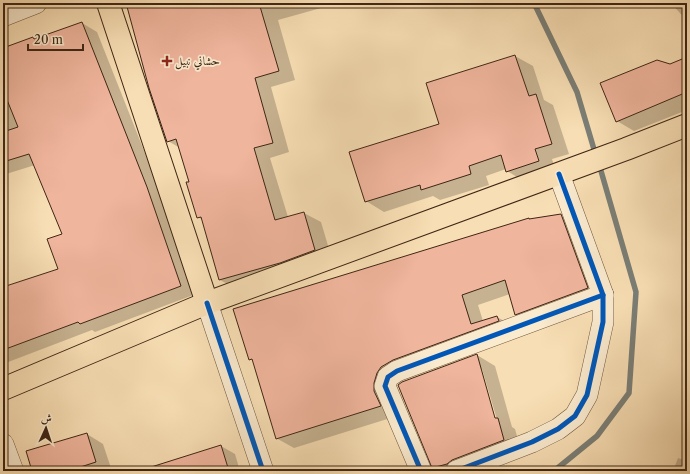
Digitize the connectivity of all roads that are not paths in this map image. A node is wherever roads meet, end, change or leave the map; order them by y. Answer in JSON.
{"nodes":[{"id":1,"x":36,"y":3,"type":"edge"},
{"id":2,"x":108,"y":3,"type":"edge"},
{"id":3,"x":3,"y":16,"type":"edge"},
{"id":4,"x":687,"y":125,"type":"edge"},
{"id":5,"x":559,"y":174,"type":"junction"},
{"id":6,"x":603,"y":295,"type":"junction"},
{"id":7,"x":207,"y":303,"type":"junction"},
{"id":8,"x":3,"y":389,"type":"edge"},
{"id":9,"x":3,"y":444,"type":"edge"},
{"id":10,"x":13,"y":471,"type":"edge"},
{"id":11,"x":263,"y":471,"type":"edge"},
{"id":12,"x":421,"y":471,"type":"edge"},
{"id":13,"x":456,"y":471,"type":"edge"}],
"edges":[{"from":1,"to":3,"type":"street"},
{"from":2,"to":7,"type":"main road"},
{"from":4,"to":5,"type":"main road"},
{"from":5,"to":6,"type":"street"},
{"from":5,"to":7,"type":"main road"},
{"from":6,"to":12,"type":"street"},
{"from":6,"to":13,"type":"street"},
{"from":7,"to":8,"type":"main road"},
{"from":7,"to":11,"type":"street"},
{"from":9,"to":10,"type":"street"}]}
